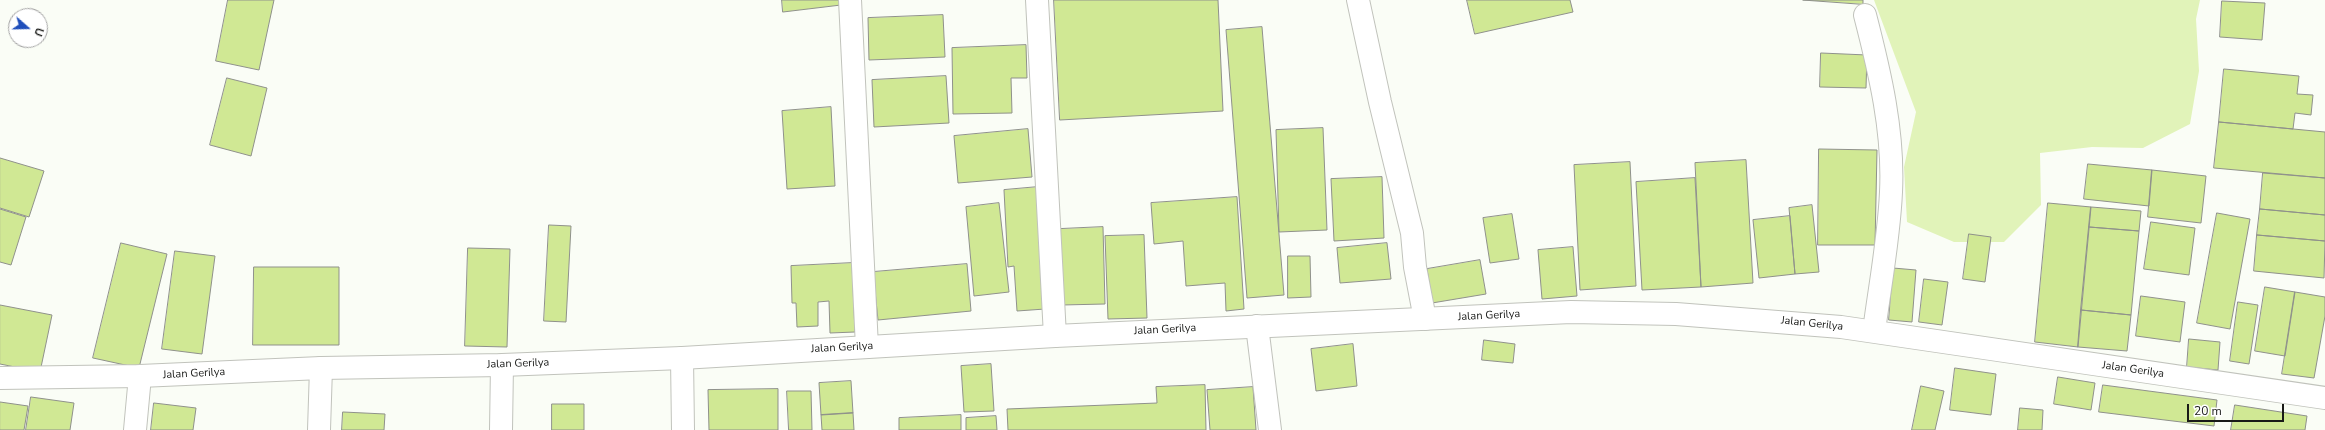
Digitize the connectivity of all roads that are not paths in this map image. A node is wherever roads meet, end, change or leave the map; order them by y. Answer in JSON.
{"nodes":[{"id":1,"x":850,"y":0,"type":"edge"},
{"id":2,"x":1037,"y":0,"type":"edge"},
{"id":3,"x":1358,"y":0,"type":"edge"},
{"id":4,"x":1865,"y":15,"type":"dead end"},
{"id":5,"x":1425,"y":319,"type":"junction"},
{"id":6,"x":1257,"y":326,"type":"junction"},
{"id":7,"x":1874,"y":331,"type":"junction"},
{"id":8,"x":1055,"y":336,"type":"junction"},
{"id":9,"x":867,"y":347,"type":"junction"},
{"id":10,"x":682,"y":358,"type":"junction"},
{"id":11,"x":502,"y":365,"type":"junction"},
{"id":12,"x":321,"y":368,"type":"junction"},
{"id":13,"x":140,"y":376,"type":"junction"},
{"id":14,"x":0,"y":378,"type":"edge"},
{"id":15,"x":2325,"y":398,"type":"edge"},
{"id":16,"x":135,"y":430,"type":"edge"},
{"id":17,"x":318,"y":430,"type":"edge"},
{"id":18,"x":501,"y":430,"type":"edge"},
{"id":19,"x":683,"y":430,"type":"edge"},
{"id":20,"x":1270,"y":430,"type":"edge"}],
"edges":[{"from":1,"to":9,"type":"street"},
{"from":2,"to":8,"type":"street"},
{"from":3,"to":5,"type":"street"},
{"from":4,"to":7,"type":"street"},
{"from":5,"to":6,"type":"street","name":"Jalan Gerilya"},
{"from":5,"to":7,"type":"street","name":"Jalan Gerilya"},
{"from":6,"to":8,"type":"street","name":"Jalan Gerilya"},
{"from":6,"to":20,"type":"street"},
{"from":7,"to":15,"type":"street","name":"Jalan Gerilya"},
{"from":8,"to":9,"type":"street","name":"Jalan Gerilya"},
{"from":9,"to":10,"type":"street","name":"Jalan Gerilya"},
{"from":10,"to":11,"type":"street","name":"Jalan Gerilya"},
{"from":10,"to":19,"type":"street"},
{"from":11,"to":12,"type":"street","name":"Jalan Gerilya"},
{"from":11,"to":18,"type":"street"},
{"from":12,"to":13,"type":"street","name":"Jalan Gerilya"},
{"from":12,"to":17,"type":"street"},
{"from":13,"to":14,"type":"street","name":"Jalan Gerilya"},
{"from":13,"to":16,"type":"street"}]}
